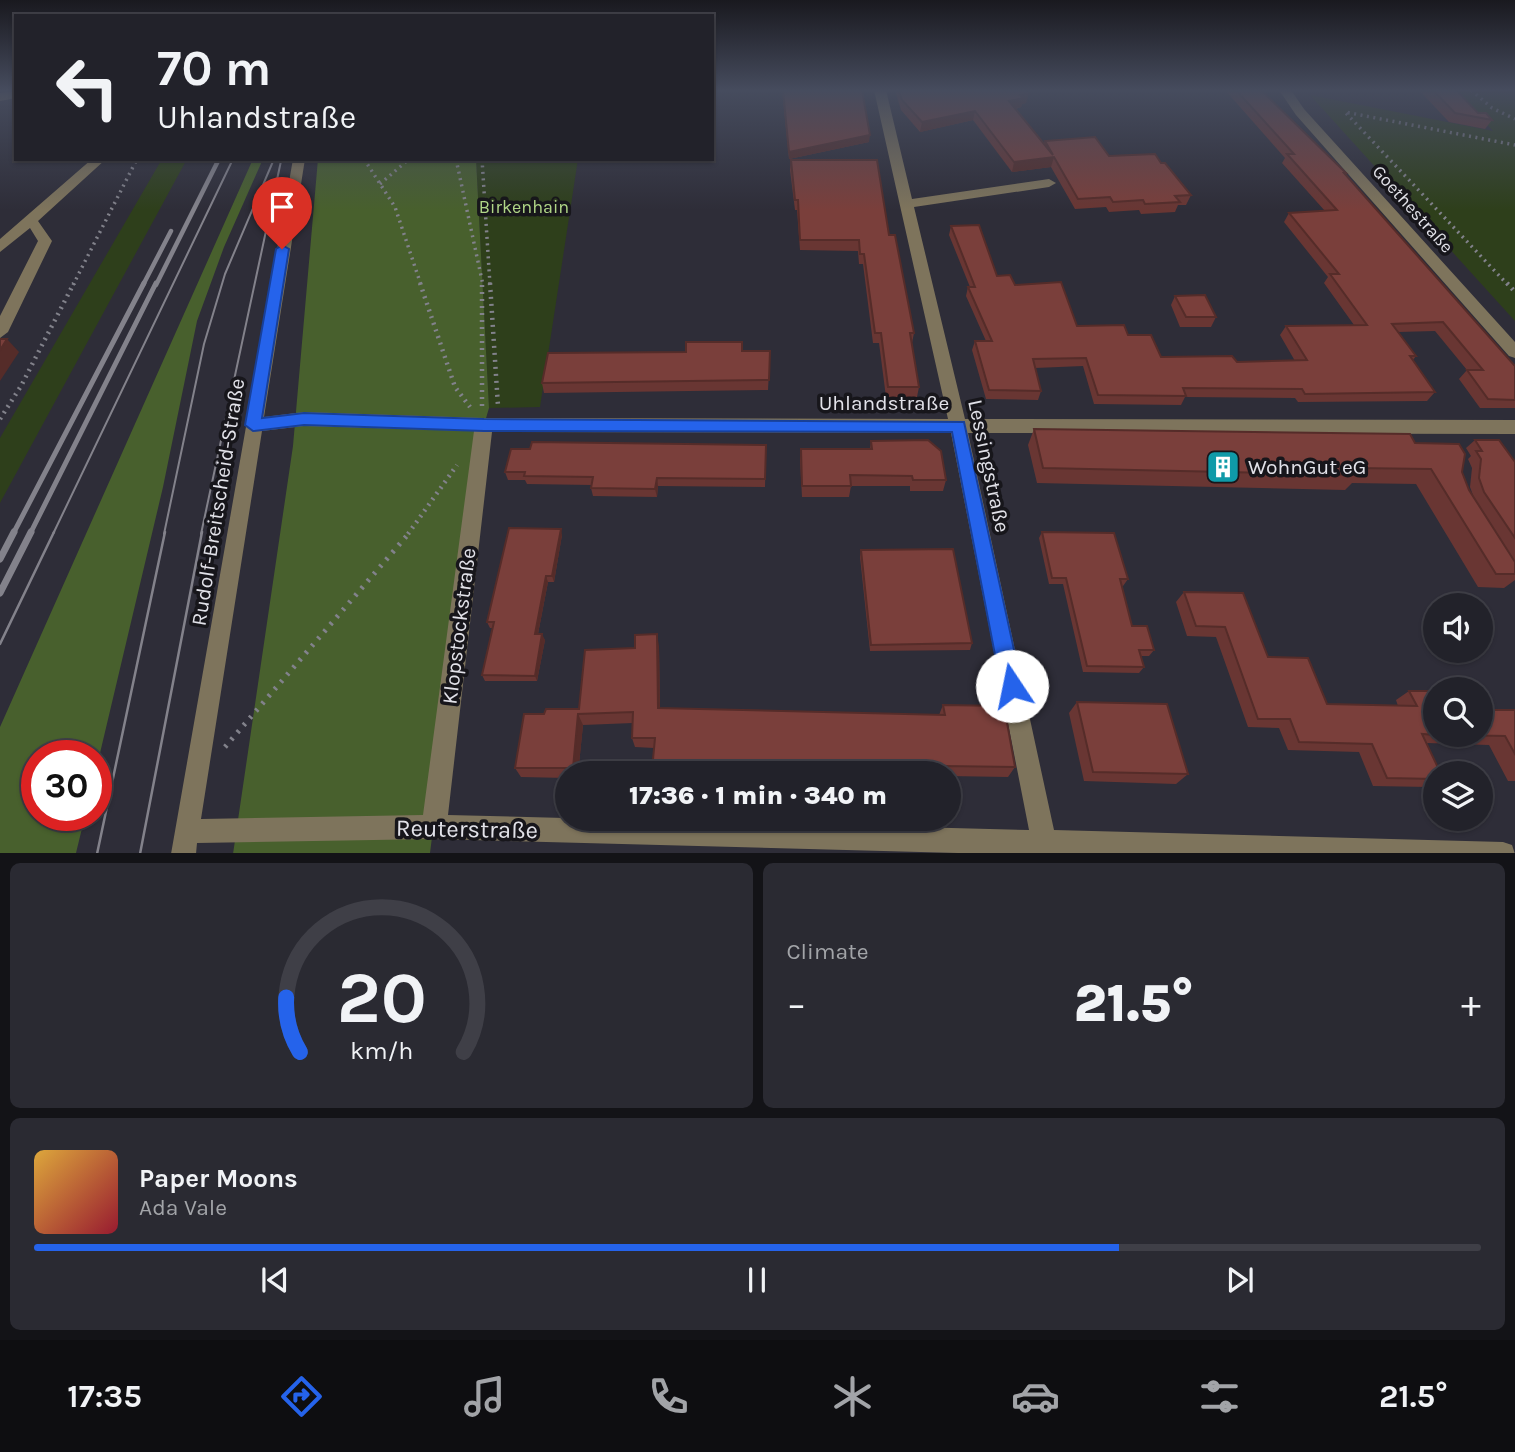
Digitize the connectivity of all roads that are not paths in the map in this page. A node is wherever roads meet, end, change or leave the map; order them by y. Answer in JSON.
{"nodes":[{"id":1,"x":889,"y":130,"type":"edge"},
{"id":2,"x":1316,"y":130,"type":"edge"},
{"id":3,"x":98,"y":161,"type":"edge"},
{"id":4,"x":298,"y":161,"type":"edge"},
{"id":5,"x":1049,"y":183,"type":"dead end"},
{"id":6,"x":906,"y":204,"type":"junction"},
{"id":7,"x":31,"y":220,"type":"junction"},
{"id":8,"x":0,"y":247,"type":"edge"},
{"id":9,"x":0,"y":332,"type":"edge"},
{"id":10,"x":1515,"y":352,"type":"edge"},
{"id":11,"x":253,"y":425,"type":"junction"},
{"id":12,"x":484,"y":425,"type":"junction"},
{"id":13,"x":958,"y":426,"type":"junction"},
{"id":14,"x":1438,"y":427,"type":"junction"},
{"id":15,"x":1515,"y":427,"type":"edge"},
{"id":16,"x":1452,"y":450,"type":"edge"},
{"id":17,"x":433,"y":827,"type":"junction"},
{"id":18,"x":185,"y":842,"type":"edge"},
{"id":19,"x":1045,"y":848,"type":"edge"},
{"id":20,"x":1436,"y":853,"type":"edge"},
{"id":21,"x":1503,"y":853,"type":"edge"}],
"edges":[{"from":1,"to":6,"type":"street","name":"Lessingstraße"},
{"from":2,"to":10,"type":"street","name":"Goethestraße"},
{"from":3,"to":7,"type":"street"},
{"from":4,"to":11,"type":"street","name":"Rudolf-Breitscheid-Straße"},
{"from":5,"to":6,"type":"street"},
{"from":6,"to":13,"type":"street","name":"Lessingstraße"},
{"from":7,"to":8,"type":"street"},
{"from":7,"to":9,"type":"street"},
{"from":11,"to":12,"type":"street","name":"Uhlandstraße"},
{"from":11,"to":18,"type":"street","name":"Rudolf-Breitscheid-Straße"},
{"from":12,"to":13,"type":"street","name":"Uhlandstraße"},
{"from":12,"to":17,"type":"street","name":"Klopstockstraße"},
{"from":13,"to":14,"type":"street","name":"Uhlandstraße"},
{"from":13,"to":19,"type":"street","name":"Lessingstraße"},
{"from":14,"to":15,"type":"street","name":"Uhlandstraße"},
{"from":14,"to":16,"type":"street"},
{"from":17,"to":18,"type":"street","name":"Reuterstraße"},
{"from":17,"to":19,"type":"street","name":"Reuterstraße"},
{"from":19,"to":20,"type":"street","name":"Reuterstraße"},
{"from":20,"to":21,"type":"street","name":"Reuterstraße"}]}
